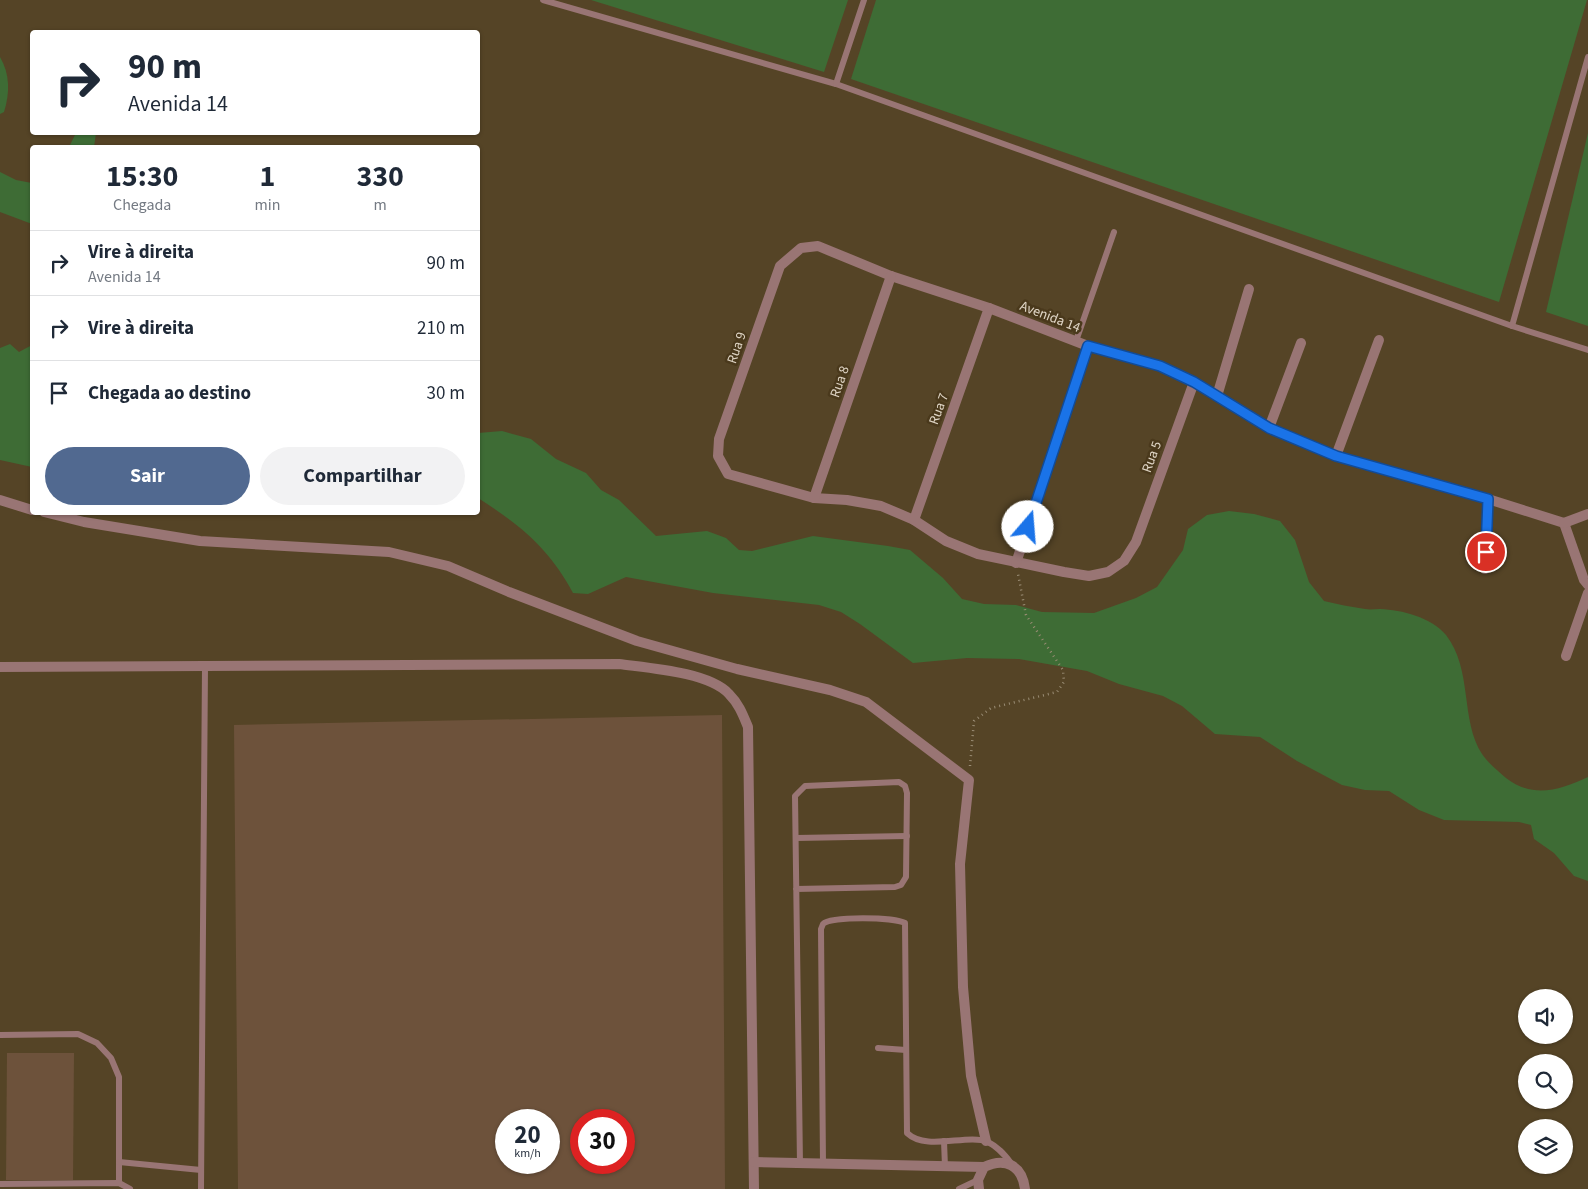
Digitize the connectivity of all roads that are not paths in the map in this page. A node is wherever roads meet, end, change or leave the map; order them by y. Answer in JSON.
{"nodes":[{"id":1,"x":543,"y":0,"type":"edge"},
{"id":2,"x":864,"y":0,"type":"edge"},
{"id":3,"x":1588,"y":57,"type":"edge"},
{"id":4,"x":836,"y":84,"type":"junction"},
{"id":5,"x":1114,"y":232,"type":"dead end"},
{"id":6,"x":780,"y":266,"type":"joint"},
{"id":7,"x":892,"y":276,"type":"junction"},
{"id":8,"x":1249,"y":289,"type":"dead end"},
{"id":9,"x":989,"y":308,"type":"junction"},
{"id":10,"x":1512,"y":326,"type":"junction"},
{"id":11,"x":1379,"y":340,"type":"dead end"},
{"id":12,"x":1076,"y":341,"type":"junction"},
{"id":13,"x":1301,"y":343,"type":"dead end"},
{"id":14,"x":1088,"y":346,"type":"junction"},
{"id":15,"x":1588,"y":350,"type":"edge"},
{"id":16,"x":1194,"y":382,"type":"junction"},
{"id":17,"x":1217,"y":396,"type":"junction"},
{"id":18,"x":1269,"y":428,"type":"junction"},
{"id":19,"x":719,"y":439,"type":"joint"},
{"id":20,"x":1336,"y":456,"type":"junction"},
{"id":21,"x":814,"y":498,"type":"junction"},
{"id":22,"x":1488,"y":499,"type":"junction"},
{"id":23,"x":0,"y":500,"type":"edge"},
{"id":24,"x":30,"y":509,"type":"edge"},
{"id":25,"x":1588,"y":514,"type":"edge"},
{"id":26,"x":56,"y":515,"type":"edge"},
{"id":27,"x":914,"y":520,"type":"junction"},
{"id":28,"x":1564,"y":523,"type":"junction"},
{"id":29,"x":1016,"y":563,"type":"junction"},
{"id":30,"x":1485,"y":569,"type":"dead end"},
{"id":31,"x":1588,"y":585,"type":"edge"},
{"id":32,"x":1588,"y":593,"type":"edge"},
{"id":33,"x":1566,"y":656,"type":"dead end"},
{"id":34,"x":205,"y":666,"type":"junction"},
{"id":35,"x":0,"y":667,"type":"edge"},
{"id":36,"x":907,"y":836,"type":"junction"},
{"id":37,"x":796,"y":838,"type":"junction"},
{"id":38,"x":796,"y":889,"type":"junction"},
{"id":39,"x":0,"y":1035,"type":"edge"},
{"id":40,"x":878,"y":1048,"type":"dead end"},
{"id":41,"x":906,"y":1050,"type":"junction"},
{"id":42,"x":944,"y":1141,"type":"junction"},
{"id":43,"x":986,"y":1141,"type":"junction"},
{"id":44,"x":119,"y":1162,"type":"junction"},
{"id":45,"x":754,"y":1162,"type":"junction"},
{"id":46,"x":1011,"y":1163,"type":"junction"},
{"id":47,"x":800,"y":1164,"type":"junction"},
{"id":48,"x":823,"y":1164,"type":"junction"},
{"id":49,"x":945,"y":1167,"type":"junction"},
{"id":50,"x":984,"y":1167,"type":"junction"},
{"id":51,"x":201,"y":1170,"type":"junction"},
{"id":52,"x":119,"y":1183,"type":"junction"},
{"id":53,"x":0,"y":1184,"type":"edge"},
{"id":54,"x":978,"y":1184,"type":"edge"},
{"id":55,"x":130,"y":1189,"type":"edge"},
{"id":56,"x":201,"y":1189,"type":"edge"},
{"id":57,"x":754,"y":1189,"type":"edge"},
{"id":58,"x":959,"y":1189,"type":"edge"},
{"id":59,"x":1025,"y":1189,"type":"edge"}],
"edges":[{"from":1,"to":4,"type":"lane"},
{"from":2,"to":4,"type":"lane"},
{"from":3,"to":10,"type":"lane"},
{"from":4,"to":10,"type":"lane"},
{"from":5,"to":12,"type":"lane"},
{"from":6,"to":7,"type":"street","name":"Avenida 14"},
{"from":6,"to":19,"type":"street","name":"Rua 9"},
{"from":7,"to":9,"type":"street","name":"Avenida 14"},
{"from":7,"to":21,"type":"street","name":"Rua 8"},
{"from":8,"to":17,"type":"street"},
{"from":9,"to":12,"type":"street","name":"Avenida 14"},
{"from":9,"to":27,"type":"street","name":"Rua 7"},
{"from":10,"to":15,"type":"lane"},
{"from":11,"to":20,"type":"street"},
{"from":12,"to":14,"type":"street","name":"Avenida 14"},
{"from":13,"to":18,"type":"street"},
{"from":14,"to":16,"type":"street","name":"Avenida 14"},
{"from":14,"to":29,"type":"street"},
{"from":16,"to":17,"type":"street","name":"Avenida 14"},
{"from":16,"to":29,"type":"street","name":"Rua 5"},
{"from":17,"to":18,"type":"street","name":"Avenida 14"},
{"from":18,"to":20,"type":"street","name":"Avenida 14"},
{"from":19,"to":21,"type":"street","name":"Rua 5"},
{"from":20,"to":22,"type":"street","name":"Avenida 14"},
{"from":21,"to":27,"type":"street","name":"Rua 5"},
{"from":22,"to":28,"type":"street","name":"Avenida 14"},
{"from":22,"to":30,"type":"street"},
{"from":23,"to":24,"type":"street"},
{"from":25,"to":28,"type":"street"},
{"from":26,"to":43,"type":"street"},
{"from":27,"to":29,"type":"street","name":"Rua 5"},
{"from":28,"to":31,"type":"street"},
{"from":32,"to":33,"type":"street"},
{"from":34,"to":35,"type":"street"},
{"from":34,"to":45,"type":"street"},
{"from":34,"to":51,"type":"lane"},
{"from":36,"to":37,"type":"lane"},
{"from":36,"to":37,"type":"lane"},
{"from":36,"to":38,"type":"lane"},
{"from":37,"to":38,"type":"lane"},
{"from":38,"to":47,"type":"lane"},
{"from":39,"to":44,"type":"lane"},
{"from":40,"to":41,"type":"lane"},
{"from":41,"to":42,"type":"lane"},
{"from":41,"to":48,"type":"lane"},
{"from":42,"to":43,"type":"lane"},
{"from":42,"to":49,"type":"lane"},
{"from":43,"to":46,"type":"lane"},
{"from":44,"to":51,"type":"lane"},
{"from":44,"to":52,"type":"lane"},
{"from":45,"to":47,"type":"street"},
{"from":45,"to":57,"type":"street"},
{"from":46,"to":50,"type":"street"},
{"from":46,"to":59,"type":"street"},
{"from":47,"to":48,"type":"street"},
{"from":48,"to":49,"type":"street"},
{"from":49,"to":50,"type":"street"},
{"from":50,"to":54,"type":"street"},
{"from":51,"to":56,"type":"lane"},
{"from":52,"to":53,"type":"lane"},
{"from":52,"to":55,"type":"lane"},
{"from":54,"to":58,"type":"lane"}]}
